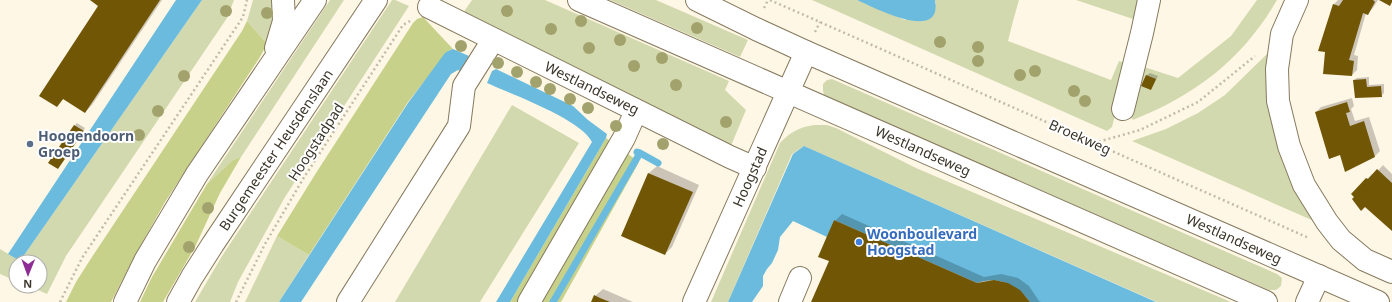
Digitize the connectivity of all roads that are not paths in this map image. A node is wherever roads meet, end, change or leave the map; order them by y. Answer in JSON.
{"nodes":[{"id":1,"x":283,"y":0,"type":"edge"},
{"id":2,"x":314,"y":0,"type":"edge"},
{"id":3,"x":376,"y":0,"type":"edge"},
{"id":4,"x":579,"y":0,"type":"edge"},
{"id":5,"x":697,"y":0,"type":"edge"},
{"id":6,"x":1149,"y":0,"type":"edge"},
{"id":7,"x":1297,"y":0,"type":"edge"},
{"id":8,"x":429,"y":7,"type":"road end"},
{"id":9,"x":493,"y":40,"type":"junction"},
{"id":10,"x":806,"y":52,"type":"junction"},
{"id":11,"x":271,"y":66,"type":"junction"},
{"id":12,"x":789,"y":92,"type":"junction"},
{"id":13,"x":1123,"y":109,"type":"dead end"},
{"id":14,"x":636,"y":111,"type":"junction"},
{"id":15,"x":755,"y":168,"type":"junction"},
{"id":16,"x":1392,"y":272,"type":"edge"},
{"id":17,"x":1318,"y":276,"type":"junction"},
{"id":18,"x":800,"y":278,"type":"dead end"},
{"id":19,"x":125,"y":302,"type":"edge"},
{"id":20,"x":178,"y":302,"type":"edge"},
{"id":21,"x":348,"y":302,"type":"edge"},
{"id":22,"x":529,"y":302,"type":"edge"},
{"id":23,"x":694,"y":302,"type":"edge"},
{"id":24,"x":790,"y":302,"type":"edge"},
{"id":25,"x":1266,"y":302,"type":"edge"},
{"id":26,"x":1307,"y":302,"type":"edge"},
{"id":27,"x":1378,"y":302,"type":"edge"}],
"edges":[{"from":1,"to":11,"type":"main road"},
{"from":2,"to":11,"type":"main road"},
{"from":3,"to":20,"type":"main road","name":"Burgemeester Heusdenslaan"},
{"from":4,"to":12,"type":"main road","name":"Westlandseweg"},
{"from":5,"to":10,"type":"main road","name":"Westlandseweg"},
{"from":6,"to":13,"type":"main road"},
{"from":7,"to":16,"type":"main road"},
{"from":8,"to":9,"type":"main road","name":"Westlandseweg"},
{"from":9,"to":14,"type":"main road","name":"Westlandseweg"},
{"from":9,"to":21,"type":"main road"},
{"from":10,"to":12,"type":"main road","name":"Hoogstad"},
{"from":10,"to":17,"type":"main road","name":"Westlandseweg"},
{"from":11,"to":19,"type":"main road"},
{"from":12,"to":15,"type":"main road","name":"Hoogstad"},
{"from":12,"to":25,"type":"main road","name":"Westlandseweg"},
{"from":14,"to":15,"type":"main road","name":"Westlandseweg"},
{"from":14,"to":22,"type":"main road"},
{"from":15,"to":23,"type":"main road","name":"Hoogstad"},
{"from":17,"to":26,"type":"main road"},
{"from":17,"to":27,"type":"main road","name":"Westlandseweg"},
{"from":18,"to":24,"type":"main road"}]}
